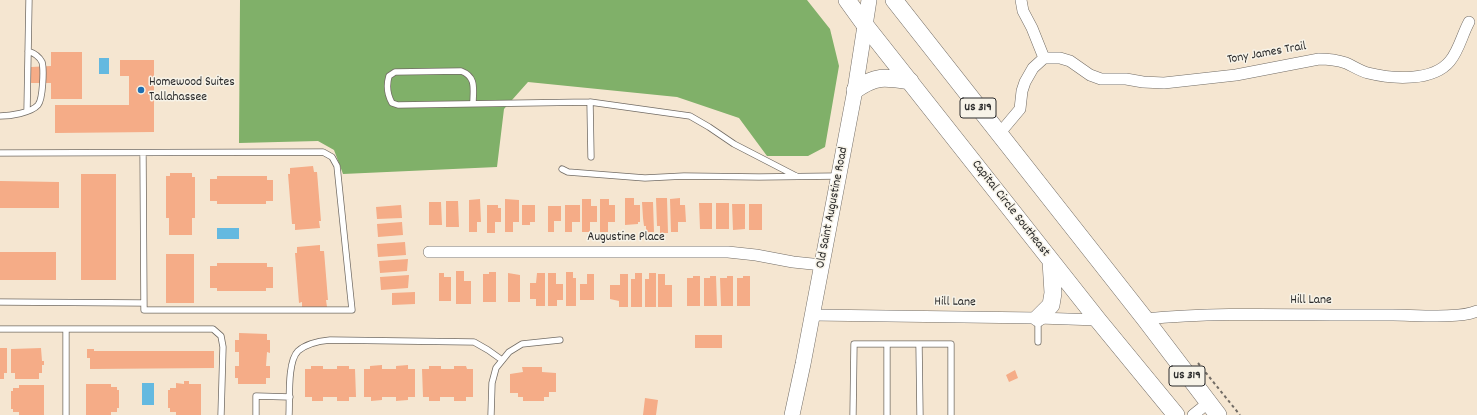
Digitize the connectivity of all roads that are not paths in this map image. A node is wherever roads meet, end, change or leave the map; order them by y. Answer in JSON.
{"nodes":[{"id":1,"x":29,"y":0,"type":"edge"},
{"id":2,"x":847,"y":0,"type":"edge"},
{"id":3,"x":869,"y":0,"type":"edge"},
{"id":4,"x":894,"y":0,"type":"edge"},
{"id":5,"x":1021,"y":0,"type":"edge"},
{"id":6,"x":1469,"y":22,"type":"dead end"},
{"id":7,"x":865,"y":25,"type":"junction"},
{"id":8,"x":28,"y":51,"type":"junction"},
{"id":9,"x":1044,"y":58,"type":"junction"},
{"id":10,"x":910,"y":81,"type":"junction"},
{"id":11,"x":855,"y":90,"type":"junction"},
{"id":12,"x":590,"y":102,"type":"junction"},
{"id":13,"x":473,"y":104,"type":"junction"},
{"id":14,"x":27,"y":110,"type":"junction"},
{"id":15,"x":0,"y":116,"type":"edge"},
{"id":16,"x":999,"y":134,"type":"junction"},
{"id":17,"x":0,"y":153,"type":"edge"},
{"id":18,"x":143,"y":153,"type":"junction"},
{"id":19,"x":591,"y":157,"type":"dead end"},
{"id":20,"x":562,"y":170,"type":"dead end"},
{"id":21,"x":796,"y":176,"type":"junction"},
{"id":22,"x":838,"y":176,"type":"junction"},
{"id":23,"x":429,"y":252,"type":"dead end"},
{"id":24,"x":1051,"y":261,"type":"junction"},
{"id":25,"x":822,"y":265,"type":"junction"},
{"id":26,"x":0,"y":302,"type":"edge"},
{"id":27,"x":144,"y":303,"type":"junction"},
{"id":28,"x":1477,"y":311,"type":"edge"},
{"id":29,"x":812,"y":315,"type":"junction"},
{"id":30,"x":1038,"y":318,"type":"junction"},
{"id":31,"x":1145,"y":319,"type":"junction"},
{"id":32,"x":1098,"y":320,"type":"junction"},
{"id":33,"x":0,"y":329,"type":"edge"},
{"id":34,"x":66,"y":329,"type":"junction"},
{"id":35,"x":560,"y":340,"type":"dead end"},
{"id":36,"x":1038,"y":342,"type":"dead end"},
{"id":37,"x":887,"y":344,"type":"junction"},
{"id":38,"x":919,"y":344,"type":"junction"},
{"id":39,"x":502,"y":360,"type":"junction"},
{"id":40,"x":290,"y":397,"type":"junction"},
{"id":41,"x":1213,"y":409,"type":"edge"},
{"id":42,"x":66,"y":415,"type":"edge"},
{"id":43,"x":221,"y":415,"type":"edge"},
{"id":44,"x":256,"y":415,"type":"edge"},
{"id":45,"x":289,"y":415,"type":"edge"},
{"id":46,"x":491,"y":415,"type":"edge"},
{"id":47,"x":792,"y":415,"type":"edge"},
{"id":48,"x":853,"y":415,"type":"edge"},
{"id":49,"x":887,"y":415,"type":"edge"},
{"id":50,"x":920,"y":415,"type":"edge"},
{"id":51,"x":951,"y":415,"type":"edge"},
{"id":52,"x":1176,"y":415,"type":"edge"},
{"id":53,"x":1193,"y":415,"type":"edge"}],
"edges":[{"from":1,"to":8,"type":"lane"},
{"from":2,"to":7,"type":"main road","name":"Capital Circle Southeast","number":"US 319"},
{"from":3,"to":7,"type":"street","name":"Old Saint Augustine Road"},
{"from":4,"to":16,"type":"main road","number":"US 319"},
{"from":5,"to":9,"type":"street"},
{"from":6,"to":9,"type":"street","name":"Tony James Trail"},
{"from":7,"to":10,"type":"main road","name":"Capital Circle Southeast","number":"US 319"},
{"from":7,"to":11,"type":"street","name":"Old Saint Augustine Road"},
{"from":8,"to":14,"type":"lane"},
{"from":8,"to":14,"type":"lane"},
{"from":9,"to":16,"type":"street"},
{"from":10,"to":11,"type":"main road"},
{"from":10,"to":24,"type":"main road","name":"Capital Circle Southeast","number":"US 319"},
{"from":11,"to":22,"type":"street","name":"Old Saint Augustine Road"},
{"from":12,"to":13,"type":"lane"},
{"from":12,"to":19,"type":"lane"},
{"from":12,"to":21,"type":"lane"},
{"from":13,"to":13,"type":"lane"},
{"from":14,"to":15,"type":"lane"},
{"from":16,"to":31,"type":"main road","number":"US 319"},
{"from":17,"to":18,"type":"lane"},
{"from":18,"to":27,"type":"lane"},
{"from":18,"to":27,"type":"lane"},
{"from":20,"to":21,"type":"lane"},
{"from":21,"to":22,"type":"lane"},
{"from":22,"to":25,"type":"street","name":"Old Saint Augustine Road"},
{"from":23,"to":25,"type":"street","name":"Augustine Place"},
{"from":24,"to":30,"type":"main road"},
{"from":24,"to":32,"type":"main road","name":"Capital Circle Southeast","number":"US 319"},
{"from":25,"to":29,"type":"street","name":"Old Saint Augustine Road"},
{"from":26,"to":27,"type":"lane"},
{"from":28,"to":31,"type":"street","name":"Hill Lane"},
{"from":29,"to":30,"type":"street","name":"Hill Lane"},
{"from":29,"to":47,"type":"street","name":"Old Saint Augustine Road"},
{"from":30,"to":32,"type":"street","name":"Hill Lane"},
{"from":30,"to":36,"type":"lane"},
{"from":31,"to":41,"type":"main road","number":"US 319"},
{"from":32,"to":52,"type":"main road","name":"Capital Circle Southeast","number":"US 319"},
{"from":33,"to":34,"type":"lane"},
{"from":34,"to":42,"type":"lane"},
{"from":34,"to":43,"type":"lane"},
{"from":35,"to":39,"type":"lane"},
{"from":37,"to":38,"type":"lane"},
{"from":37,"to":48,"type":"lane"},
{"from":37,"to":49,"type":"lane"},
{"from":38,"to":50,"type":"lane"},
{"from":38,"to":51,"type":"lane"},
{"from":39,"to":40,"type":"lane"},
{"from":39,"to":46,"type":"lane"},
{"from":40,"to":44,"type":"lane"},
{"from":40,"to":45,"type":"lane"},
{"from":41,"to":53,"type":"street"}]}
